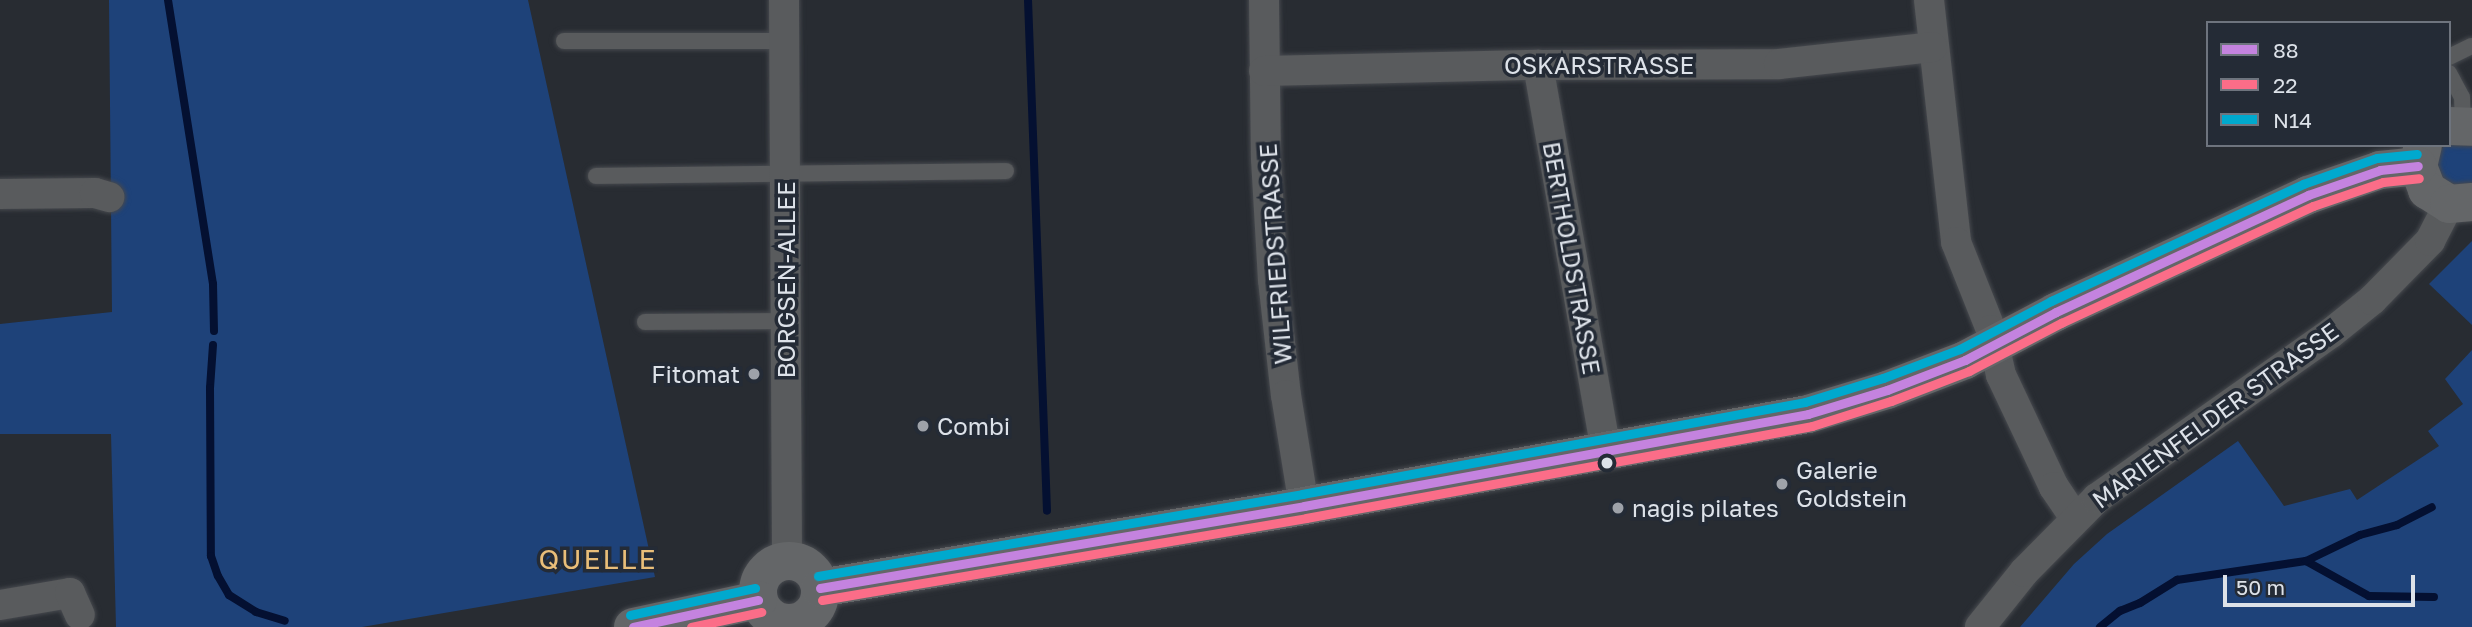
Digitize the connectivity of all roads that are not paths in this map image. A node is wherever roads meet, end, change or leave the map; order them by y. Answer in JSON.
{"nodes":[{"id":1,"x":784,"y":0,"type":"edge"},
{"id":2,"x":1264,"y":0,"type":"edge"},
{"id":3,"x":1928,"y":0,"type":"edge"},
{"id":4,"x":564,"y":41,"type":"dead end"},
{"id":5,"x":784,"y":41,"type":"junction"},
{"id":6,"x":2472,"y":46,"type":"edge"},
{"id":7,"x":1932,"y":47,"type":"junction"},
{"id":8,"x":2451,"y":56,"type":"edge"},
{"id":9,"x":1538,"y":65,"type":"junction"},
{"id":10,"x":1264,"y":71,"type":"junction"},
{"id":11,"x":2451,"y":77,"type":"edge"},
{"id":12,"x":2461,"y":126,"type":"edge"},
{"id":13,"x":2421,"y":155,"type":"edge"},
{"id":14,"x":1006,"y":171,"type":"dead end"},
{"id":15,"x":787,"y":173,"type":"junction"},
{"id":16,"x":596,"y":176,"type":"dead end"},
{"id":17,"x":0,"y":194,"type":"edge"},
{"id":18,"x":109,"y":197,"type":"dead end"},
{"id":19,"x":2461,"y":203,"type":"edge"},
{"id":20,"x":786,"y":321,"type":"junction"},
{"id":21,"x":645,"y":322,"type":"dead end"},
{"id":22,"x":1995,"y":345,"type":"junction"},
{"id":23,"x":1606,"y":452,"type":"junction"},
{"id":24,"x":1304,"y":506,"type":"junction"},
{"id":25,"x":2074,"y":518,"type":"junction"},
{"id":26,"x":787,"y":561,"type":"junction"},
{"id":27,"x":820,"y":588,"type":"junction"},
{"id":28,"x":758,"y":600,"type":"junction"},
{"id":29,"x":0,"y":605,"type":"edge"},
{"id":30,"x":80,"y":615,"type":"dead end"},
{"id":31,"x":789,"y":625,"type":"edge"},
{"id":32,"x":633,"y":627,"type":"edge"},
{"id":33,"x":1980,"y":627,"type":"edge"}],
"edges":[{"from":1,"to":5,"type":"street","name":"BORGSEN-ALLEE"},
{"from":2,"to":10,"type":"street","name":"WILFRIEDSTRASSE"},
{"from":3,"to":7,"type":"street"},
{"from":4,"to":5,"type":"lane"},
{"from":5,"to":15,"type":"street","name":"BORGSEN-ALLEE"},
{"from":6,"to":8,"type":"lane"},
{"from":7,"to":9,"type":"street","name":"OSKARSTRASSE"},
{"from":7,"to":22,"type":"street"},
{"from":9,"to":10,"type":"street","name":"OSKARSTRASSE"},
{"from":9,"to":23,"type":"street","name":"BERTHOLDSTRASSE"},
{"from":10,"to":24,"type":"street","name":"WILFRIEDSTRASSE"},
{"from":11,"to":12,"type":"lane"},
{"from":13,"to":19,"type":"street"},
{"from":13,"to":22,"type":"street"},
{"from":14,"to":15,"type":"lane"},
{"from":15,"to":16,"type":"lane"},
{"from":15,"to":20,"type":"street","name":"BORGSEN-ALLEE"},
{"from":17,"to":18,"type":"street"},
{"from":19,"to":25,"type":"street","name":"MARIENFELDER STRASSE"},
{"from":20,"to":21,"type":"lane"},
{"from":20,"to":26,"type":"street","name":"BORGSEN-ALLEE"},
{"from":22,"to":23,"type":"street"},
{"from":22,"to":25,"type":"street"},
{"from":23,"to":24,"type":"street"},
{"from":24,"to":27,"type":"street"},
{"from":25,"to":33,"type":"street","name":"MARIENFELDER STRASSE"},
{"from":26,"to":27,"type":"street"},
{"from":26,"to":28,"type":"street"},
{"from":27,"to":31,"type":"street"},
{"from":28,"to":31,"type":"street"},
{"from":28,"to":32,"type":"street"},
{"from":29,"to":30,"type":"street"}]}
